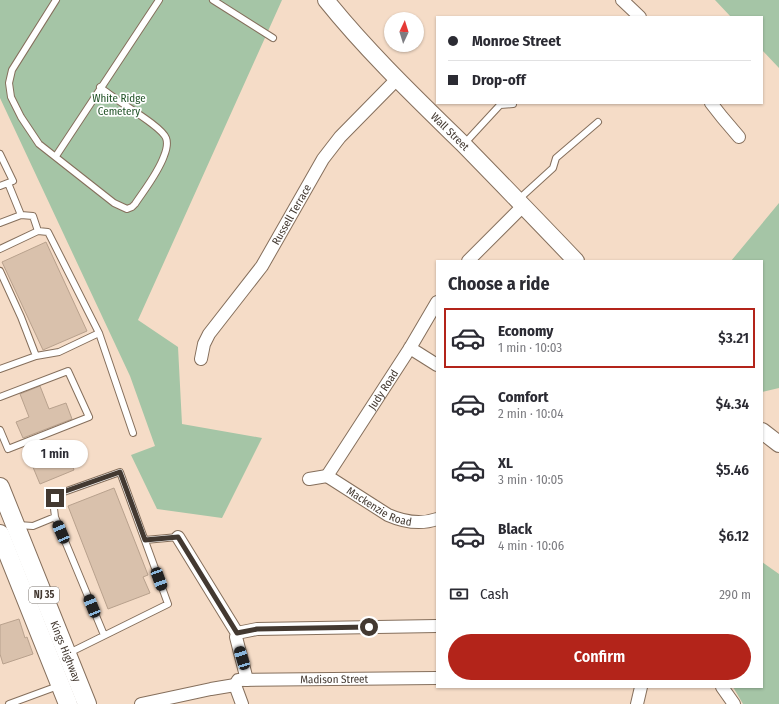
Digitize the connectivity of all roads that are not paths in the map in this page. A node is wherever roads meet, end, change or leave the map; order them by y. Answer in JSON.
{"nodes":[{"id":1,"x":56,"y":0,"type":"edge"},
{"id":2,"x":159,"y":0,"type":"edge"},
{"id":3,"x":213,"y":0,"type":"edge"},
{"id":4,"x":326,"y":0,"type":"edge"},
{"id":5,"x":622,"y":0,"type":"edge"},
{"id":6,"x":639,"y":16,"type":"edge"},
{"id":7,"x":273,"y":38,"type":"dead end"},
{"id":8,"x":397,"y":80,"type":"junction"},
{"id":9,"x":100,"y":88,"type":"junction"},
{"id":10,"x":514,"y":104,"type":"dead end"},
{"id":11,"x":712,"y":104,"type":"edge"},
{"id":12,"x":598,"y":122,"type":"dead end"},
{"id":13,"x":739,"y":137,"type":"dead end"},
{"id":14,"x":463,"y":145,"type":"junction"},
{"id":15,"x":0,"y":154,"type":"edge"},
{"id":16,"x":56,"y":156,"type":"junction"},
{"id":17,"x":8,"y":183,"type":"junction"},
{"id":18,"x":0,"y":186,"type":"edge"},
{"id":19,"x":520,"y":203,"type":"junction"},
{"id":20,"x":21,"y":215,"type":"junction"},
{"id":21,"x":0,"y":223,"type":"edge"},
{"id":22,"x":38,"y":231,"type":"junction"},
{"id":23,"x":0,"y":249,"type":"edge"},
{"id":24,"x":469,"y":260,"type":"edge"},
{"id":25,"x":575,"y":260,"type":"edge"},
{"id":26,"x":0,"y":271,"type":"edge"},
{"id":27,"x":436,"y":304,"type":"edge"},
{"id":28,"x":99,"y":333,"type":"junction"},
{"id":29,"x":410,"y":348,"type":"junction"},
{"id":30,"x":36,"y":356,"type":"junction"},
{"id":31,"x":201,"y":359,"type":"dead end"},
{"id":32,"x":436,"y":365,"type":"edge"},
{"id":33,"x":0,"y":369,"type":"edge"},
{"id":34,"x":0,"y":397,"type":"edge"},
{"id":35,"x":0,"y":430,"type":"edge"},
{"id":36,"x":763,"y":432,"type":"edge"},
{"id":37,"x":133,"y":433,"type":"dead end"},
{"id":38,"x":779,"y":444,"type":"edge"},
{"id":39,"x":327,"y":476,"type":"junction"},
{"id":40,"x":309,"y":479,"type":"dead end"},
{"id":41,"x":0,"y":487,"type":"edge"},
{"id":42,"x":55,"y":517,"type":"junction"},
{"id":43,"x":436,"y":519,"type":"edge"},
{"id":44,"x":15,"y":524,"type":"junction"},
{"id":45,"x":178,"y":537,"type":"joint"},
{"id":46,"x":145,"y":540,"type":"junction"},
{"id":47,"x":2,"y":544,"type":"edge"},
{"id":48,"x":436,"y":626,"type":"edge"},
{"id":49,"x":237,"y":633,"type":"junction"},
{"id":50,"x":104,"y":635,"type":"junction"},
{"id":51,"x":67,"y":653,"type":"junction"},
{"id":52,"x":436,"y":678,"type":"edge"},
{"id":53,"x":247,"y":680,"type":"junction"},
{"id":54,"x":60,"y":685,"type":"junction"},
{"id":55,"x":235,"y":685,"type":"junction"},
{"id":56,"x":641,"y":688,"type":"edge"},
{"id":57,"x":723,"y":688,"type":"edge"},
{"id":58,"x":90,"y":701,"type":"edge"},
{"id":59,"x":147,"y":703,"type":"edge"},
{"id":60,"x":9,"y":704,"type":"edge"},
{"id":61,"x":68,"y":704,"type":"edge"},
{"id":62,"x":242,"y":704,"type":"edge"},
{"id":63,"x":638,"y":704,"type":"edge"},
{"id":64,"x":734,"y":704,"type":"edge"}],
"edges":[{"from":1,"to":16,"type":"lane"},
{"from":2,"to":9,"type":"lane"},
{"from":3,"to":7,"type":"lane"},
{"from":4,"to":8,"type":"street","name":"Wall Street"},
{"from":5,"to":6,"type":"street"},
{"from":8,"to":14,"type":"street","name":"Wall Street"},
{"from":8,"to":31,"type":"street","name":"Russell Terrace"},
{"from":9,"to":16,"type":"lane"},
{"from":9,"to":16,"type":"lane"},
{"from":10,"to":14,"type":"lane"},
{"from":11,"to":13,"type":"street"},
{"from":12,"to":19,"type":"lane"},
{"from":14,"to":19,"type":"street","name":"Wall Street"},
{"from":15,"to":17,"type":"lane"},
{"from":17,"to":18,"type":"lane"},
{"from":17,"to":20,"type":"lane"},
{"from":19,"to":24,"type":"street"},
{"from":19,"to":25,"type":"street","name":"Wall Street"},
{"from":20,"to":21,"type":"lane"},
{"from":20,"to":22,"type":"lane"},
{"from":22,"to":23,"type":"lane"},
{"from":22,"to":28,"type":"lane"},
{"from":26,"to":30,"type":"lane"},
{"from":27,"to":29,"type":"street","name":"Judy Road"},
{"from":28,"to":30,"type":"lane"},
{"from":28,"to":37,"type":"lane"},
{"from":29,"to":32,"type":"street"},
{"from":29,"to":39,"type":"street","name":"Judy Road"},
{"from":30,"to":33,"type":"lane"},
{"from":34,"to":35,"type":"lane"},
{"from":36,"to":38,"type":"street"},
{"from":39,"to":40,"type":"street"},
{"from":39,"to":43,"type":"street","name":"Mackenzie Road"},
{"from":41,"to":44,"type":"main road","name":"Kings Highway","number":"NJ 35"},
{"from":42,"to":44,"type":"lane"},
{"from":42,"to":46,"type":"lane"},
{"from":42,"to":50,"type":"lane"},
{"from":44,"to":51,"type":"main road","name":"Kings Highway","number":"NJ 35"},
{"from":45,"to":46,"type":"lane"},
{"from":45,"to":49,"type":"street"},
{"from":46,"to":50,"type":"lane"},
{"from":47,"to":54,"type":"main road","name":"Kings Highway","number":"NJ 35"},
{"from":48,"to":49,"type":"street"},
{"from":49,"to":53,"type":"street"},
{"from":50,"to":51,"type":"lane"},
{"from":51,"to":58,"type":"main road","name":"Kings Highway","number":"NJ 35"},
{"from":52,"to":53,"type":"street","name":"Madison Street"},
{"from":53,"to":55,"type":"street","name":"Madison Street"},
{"from":54,"to":60,"type":"lane"},
{"from":54,"to":61,"type":"main road","name":"Kings Highway","number":"NJ 35"},
{"from":55,"to":59,"type":"street"},
{"from":55,"to":62,"type":"street"},
{"from":56,"to":63,"type":"street"},
{"from":57,"to":64,"type":"street"}]}
